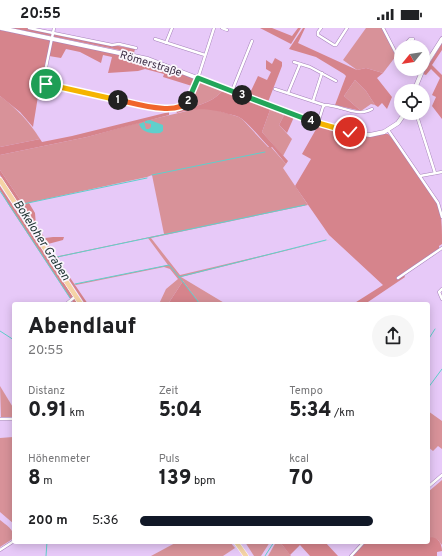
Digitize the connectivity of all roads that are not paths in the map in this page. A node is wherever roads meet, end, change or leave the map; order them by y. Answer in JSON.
{"nodes":[{"id":1,"x":1,"y":28,"type":"edge"},
{"id":2,"x":29,"y":28,"type":"edge"},
{"id":3,"x":54,"y":28,"type":"edge"},
{"id":4,"x":172,"y":28,"type":"edge"},
{"id":5,"x":214,"y":28,"type":"edge"},
{"id":6,"x":222,"y":28,"type":"edge"},
{"id":7,"x":321,"y":28,"type":"edge"},
{"id":8,"x":347,"y":28,"type":"edge"},
{"id":9,"x":384,"y":28,"type":"edge"},
{"id":10,"x":227,"y":30,"type":"dead end"},
{"id":11,"x":53,"y":33,"type":"junction"},
{"id":12,"x":52,"y":38,"type":"junction"},
{"id":13,"x":155,"y":39,"type":"dead end"},
{"id":14,"x":413,"y":39,"type":"dead end"},
{"id":15,"x":442,"y":39,"type":"edge"},
{"id":16,"x":409,"y":40,"type":"edge"},
{"id":17,"x":252,"y":41,"type":"dead end"},
{"id":18,"x":166,"y":42,"type":"junction"},
{"id":19,"x":136,"y":48,"type":"dead end"},
{"id":20,"x":394,"y":49,"type":"edge"},
{"id":21,"x":205,"y":55,"type":"junction"},
{"id":22,"x":430,"y":56,"type":"edge"},
{"id":23,"x":294,"y":62,"type":"dead end"},
{"id":24,"x":300,"y":64,"type":"junction"},
{"id":25,"x":322,"y":73,"type":"junction"},
{"id":26,"x":198,"y":78,"type":"junction"},
{"id":27,"x":336,"y":81,"type":"dead end"},
{"id":28,"x":275,"y":89,"type":"dead end"},
{"id":29,"x":232,"y":91,"type":"junction"},
{"id":30,"x":288,"y":93,"type":"junction"},
{"id":31,"x":313,"y":101,"type":"junction"},
{"id":32,"x":325,"y":105,"type":"junction"},
{"id":33,"x":372,"y":109,"type":"dead end"},
{"id":34,"x":400,"y":120,"type":"edge"},
{"id":35,"x":418,"y":120,"type":"edge"},
{"id":36,"x":318,"y":123,"type":"junction"},
{"id":37,"x":388,"y":130,"type":"junction"},
{"id":38,"x":442,"y":172,"type":"edge"},
{"id":39,"x":435,"y":173,"type":"junction"},
{"id":40,"x":420,"y":176,"type":"junction"},
{"id":41,"x":0,"y":180,"type":"edge"},
{"id":42,"x":442,"y":217,"type":"edge"},
{"id":43,"x":442,"y":248,"type":"edge"},
{"id":44,"x":398,"y":278,"type":"dead end"},
{"id":45,"x":442,"y":289,"type":"edge"},
{"id":46,"x":439,"y":294,"type":"junction"},
{"id":47,"x":76,"y":296,"type":"junction"},
{"id":48,"x":435,"y":297,"type":"dead end"},
{"id":49,"x":442,"y":299,"type":"edge"},
{"id":50,"x":68,"y":302,"type":"edge"},
{"id":51,"x":80,"y":302,"type":"edge"},
{"id":52,"x":0,"y":419,"type":"edge"},
{"id":53,"x":12,"y":419,"type":"edge"},
{"id":54,"x":442,"y":475,"type":"edge"},
{"id":55,"x":430,"y":485,"type":"edge"},
{"id":56,"x":12,"y":542,"type":"edge"},
{"id":57,"x":237,"y":544,"type":"edge"},
{"id":58,"x":362,"y":544,"type":"edge"},
{"id":59,"x":0,"y":550,"type":"edge"},
{"id":60,"x":246,"y":556,"type":"edge"},
{"id":61,"x":351,"y":556,"type":"edge"}],
"edges":[{"from":1,"to":12,"type":"street","name":"Römerstraße"},
{"from":2,"to":11,"type":"street"},
{"from":3,"to":11,"type":"street"},
{"from":4,"to":18,"type":"street"},
{"from":5,"to":21,"type":"street"},
{"from":6,"to":10,"type":"street"},
{"from":7,"to":8,"type":"street"},
{"from":9,"to":20,"type":"street"},
{"from":11,"to":12,"type":"street"},
{"from":11,"to":19,"type":"street"},
{"from":12,"to":26,"type":"street","name":"Römerstraße"},
{"from":12,"to":26,"type":"street"},
{"from":13,"to":18,"type":"street"},
{"from":14,"to":16,"type":"street"},
{"from":15,"to":22,"type":"street"},
{"from":17,"to":29,"type":"street"},
{"from":18,"to":21,"type":"street"},
{"from":21,"to":26,"type":"street"},
{"from":23,"to":24,"type":"street"},
{"from":24,"to":25,"type":"street"},
{"from":24,"to":30,"type":"street"},
{"from":25,"to":27,"type":"street"},
{"from":25,"to":31,"type":"street"},
{"from":26,"to":29,"type":"street","name":"Römerstraße"},
{"from":28,"to":30,"type":"street"},
{"from":29,"to":36,"type":"street","name":"Römerstraße"},
{"from":30,"to":31,"type":"street"},
{"from":31,"to":32,"type":"street"},
{"from":32,"to":33,"type":"street"},
{"from":32,"to":36,"type":"street"},
{"from":34,"to":37,"type":"street"},
{"from":35,"to":39,"type":"street"},
{"from":36,"to":37,"type":"street","name":"Römerstraße"},
{"from":37,"to":40,"type":"street"},
{"from":38,"to":39,"type":"street"},
{"from":39,"to":40,"type":"street"},
{"from":40,"to":42,"type":"street"},
{"from":41,"to":47,"type":"main road"},
{"from":43,"to":44,"type":"street"},
{"from":45,"to":46,"type":"street"},
{"from":46,"to":48,"type":"street"},
{"from":46,"to":49,"type":"street"},
{"from":47,"to":50,"type":"street"},
{"from":47,"to":51,"type":"main road"},
{"from":52,"to":53,"type":"street"},
{"from":54,"to":55,"type":"street"},
{"from":56,"to":59,"type":"street"},
{"from":57,"to":60,"type":"main road"},
{"from":58,"to":61,"type":"street"}]}
